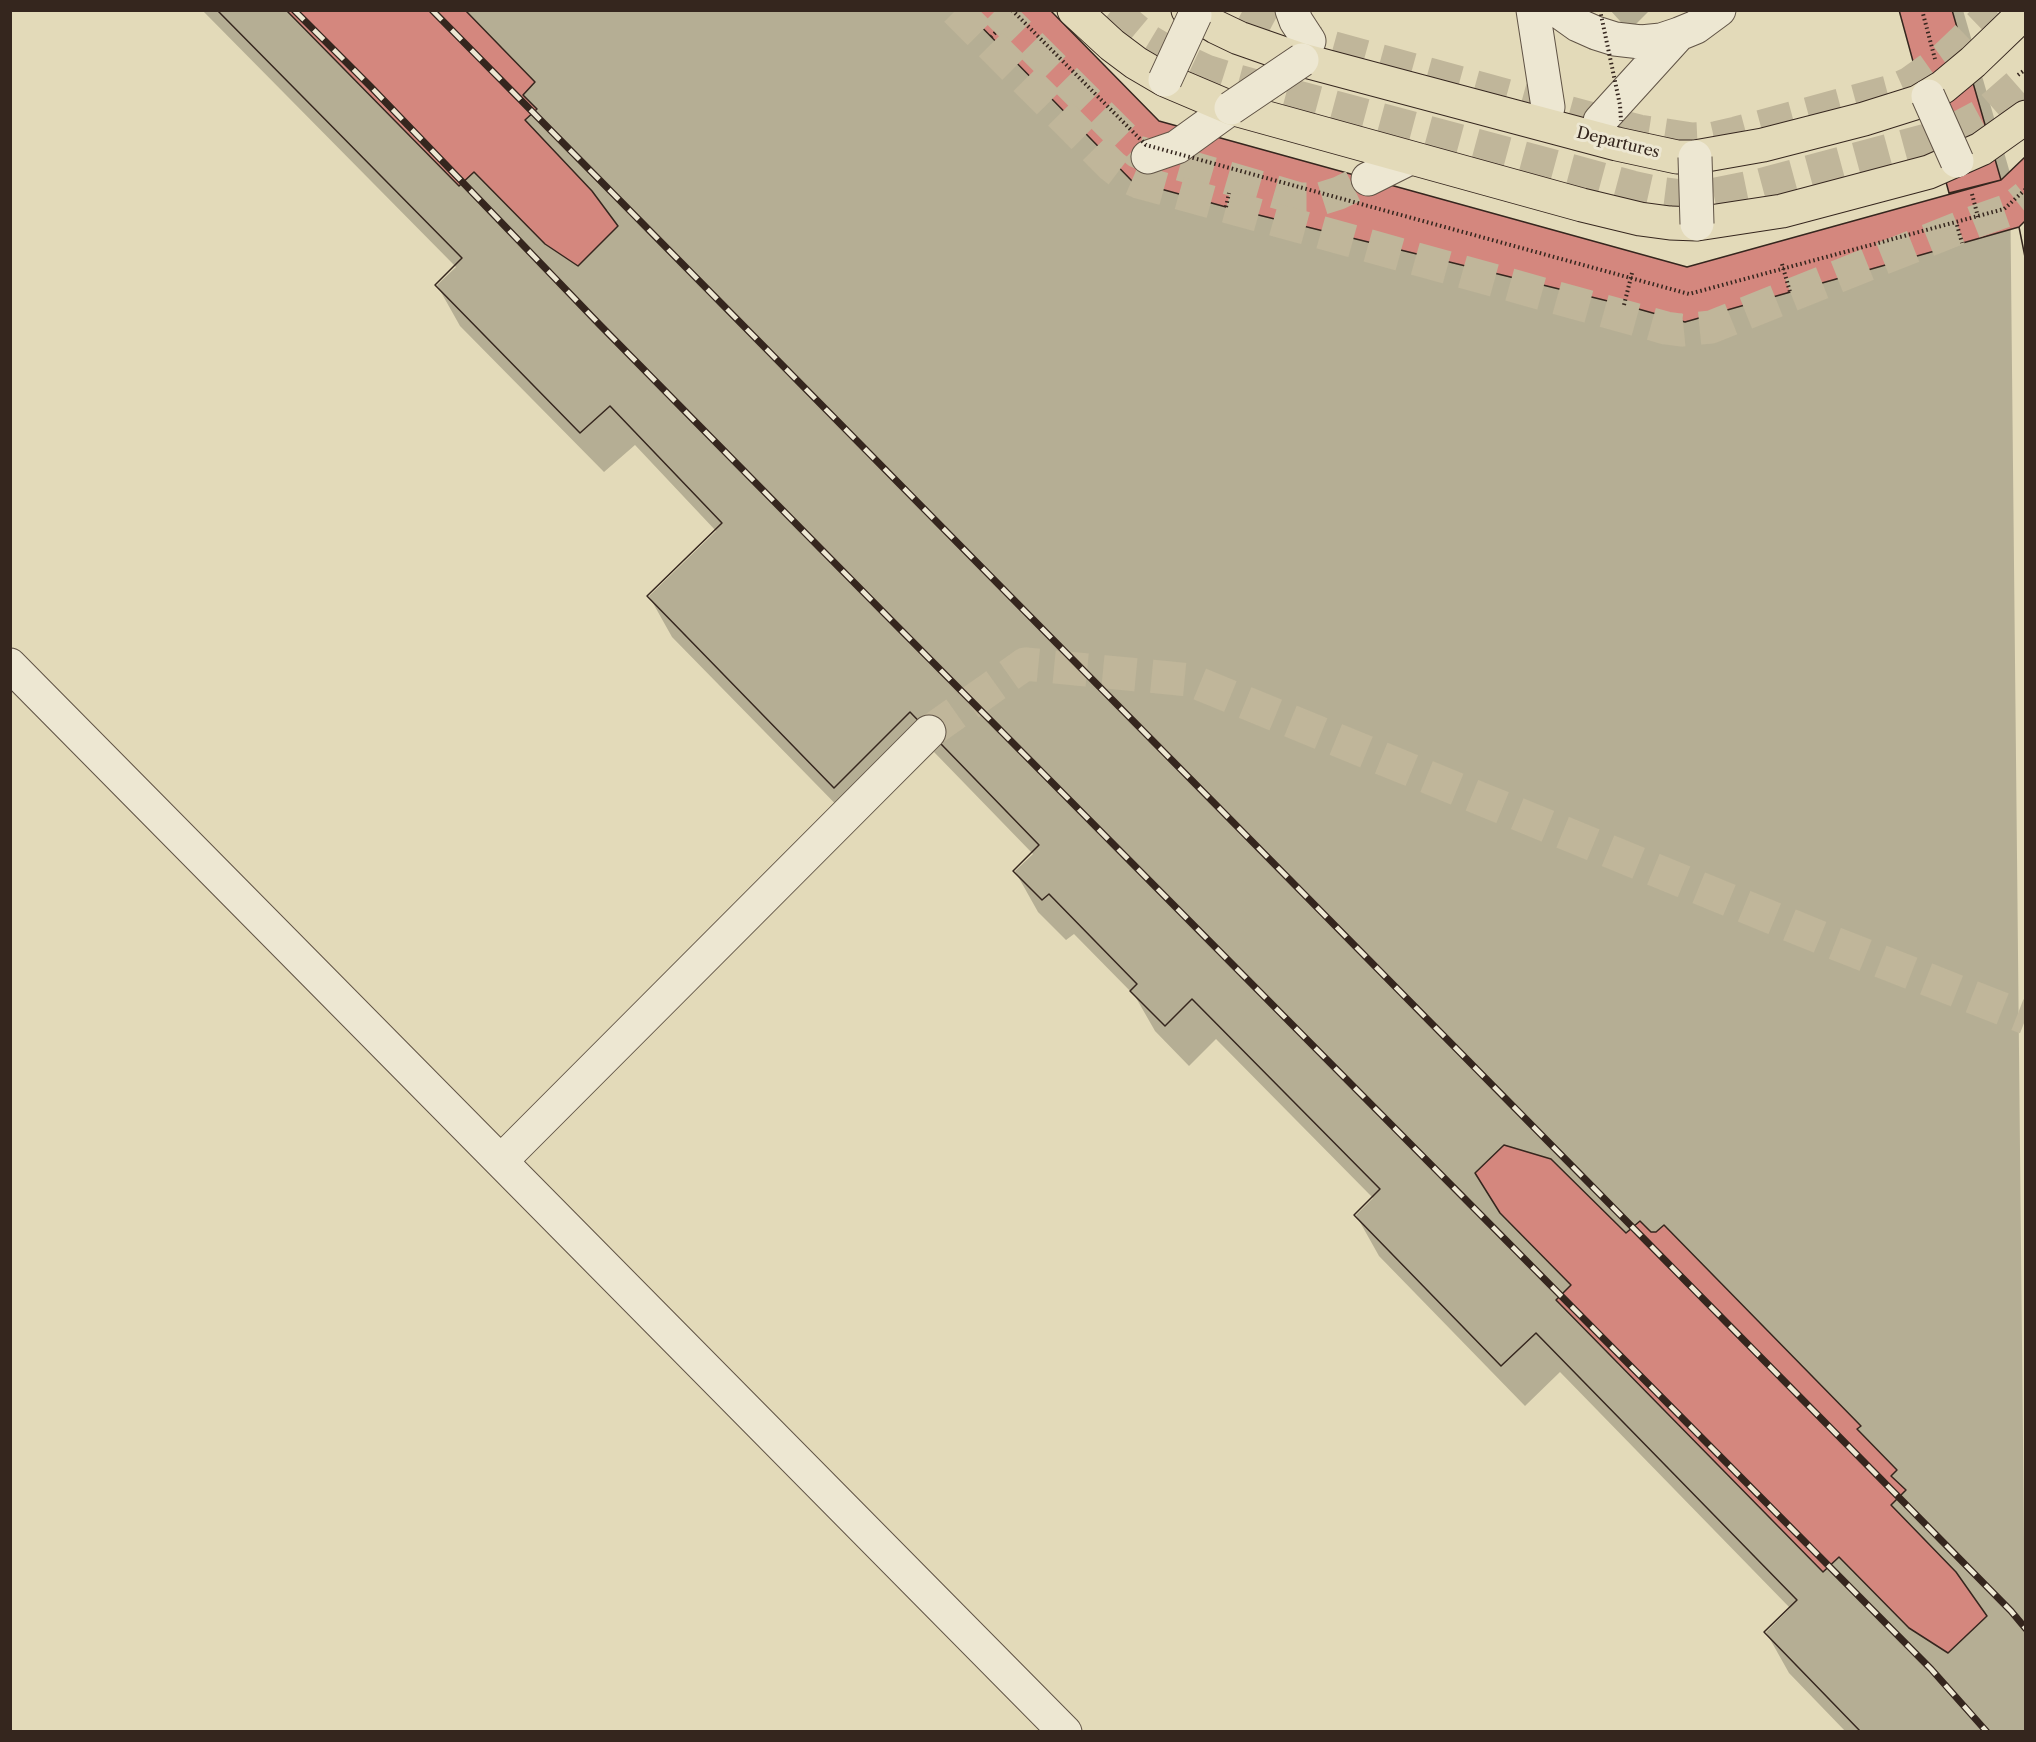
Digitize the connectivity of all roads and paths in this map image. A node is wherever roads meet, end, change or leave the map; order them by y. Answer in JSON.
{"nodes":[{"id":1,"x":1012,"y":10,"type":"edge"},
{"id":2,"x":1074,"y":10,"type":"edge"},
{"id":3,"x":1292,"y":10,"type":"edge"},
{"id":4,"x":1533,"y":10,"type":"edge"},
{"id":5,"x":1557,"y":10,"type":"edge"},
{"id":6,"x":1600,"y":10,"type":"edge"},
{"id":7,"x":1719,"y":10,"type":"edge"},
{"id":8,"x":2025,"y":11,"type":"edge"},
{"id":9,"x":1192,"y":13,"type":"edge"},
{"id":10,"x":996,"y":32,"type":"dead end"},
{"id":11,"x":1679,"y":34,"type":"junction"},
{"id":12,"x":991,"y":37,"type":"dead end"},
{"id":13,"x":1306,"y":50,"type":"junction"},
{"id":14,"x":1165,"y":80,"type":"junction"},
{"id":15,"x":1928,"y":96,"type":"junction"},
{"id":16,"x":1548,"y":107,"type":"dead end"},
{"id":17,"x":1231,"y":108,"type":"junction"},
{"id":18,"x":2025,"y":117,"type":"edge"},
{"id":19,"x":1610,"y":121,"type":"joint"},
{"id":20,"x":1148,"y":157,"type":"dead end"},
{"id":21,"x":1695,"y":157,"type":"junction"},
{"id":22,"x":1410,"y":158,"type":"junction"},
{"id":23,"x":1957,"y":161,"type":"junction"},
{"id":24,"x":1368,"y":179,"type":"tunnel mouth"},
{"id":25,"x":2025,"y":189,"type":"edge"},
{"id":26,"x":1229,"y":193,"type":"dead end"},
{"id":27,"x":1226,"y":207,"type":"dead end"},
{"id":28,"x":1697,"y":224,"type":"junction"},
{"id":29,"x":1957,"y":225,"type":"dead end"},
{"id":30,"x":1962,"y":243,"type":"dead end"},
{"id":31,"x":1782,"y":264,"type":"dead end"},
{"id":32,"x":1632,"y":273,"type":"dead end"},
{"id":33,"x":1790,"y":292,"type":"dead end"},
{"id":34,"x":1624,"y":305,"type":"dead end"},
{"id":35,"x":10,"y":665,"type":"edge"},
{"id":36,"x":929,"y":732,"type":"tunnel mouth"},
{"id":37,"x":501,"y":1161,"type":"junction"},
{"id":38,"x":1065,"y":1731,"type":"edge"}],
"edges":[{"from":1,"to":25,"type":"path","bridge":true},
{"from":2,"to":14,"type":"main road"},
{"from":3,"to":13,"type":"street"},
{"from":4,"to":16,"type":"street"},
{"from":5,"to":11,"type":"street"},
{"from":6,"to":19,"type":"path","bridge":true},
{"from":7,"to":11,"type":"street"},
{"from":8,"to":15,"type":"main road","name":"Departures"},
{"from":9,"to":13,"type":"main road","name":"Departures"},
{"from":9,"to":14,"type":"street","bridge":true},
{"from":10,"to":12,"type":"path"},
{"from":11,"to":19,"type":"street"},
{"from":13,"to":17,"type":"street","bridge":true},
{"from":13,"to":21,"type":"main road","name":"Departures"},
{"from":14,"to":17,"type":"main road"},
{"from":15,"to":21,"type":"main road","name":"Departures"},
{"from":15,"to":23,"type":"street","bridge":true},
{"from":17,"to":20,"type":"street","bridge":true},
{"from":17,"to":22,"type":"main road"},
{"from":18,"to":23,"type":"main road"},
{"from":21,"to":28,"type":"street","bridge":true},
{"from":22,"to":24,"type":"street"},
{"from":22,"to":28,"type":"main road"},
{"from":23,"to":28,"type":"main road"},
{"from":26,"to":27,"type":"path"},
{"from":29,"to":30,"type":"path"},
{"from":31,"to":33,"type":"path"},
{"from":32,"to":34,"type":"path"},
{"from":35,"to":37,"type":"street"},
{"from":36,"to":37,"type":"street"},
{"from":37,"to":38,"type":"street"}]}
